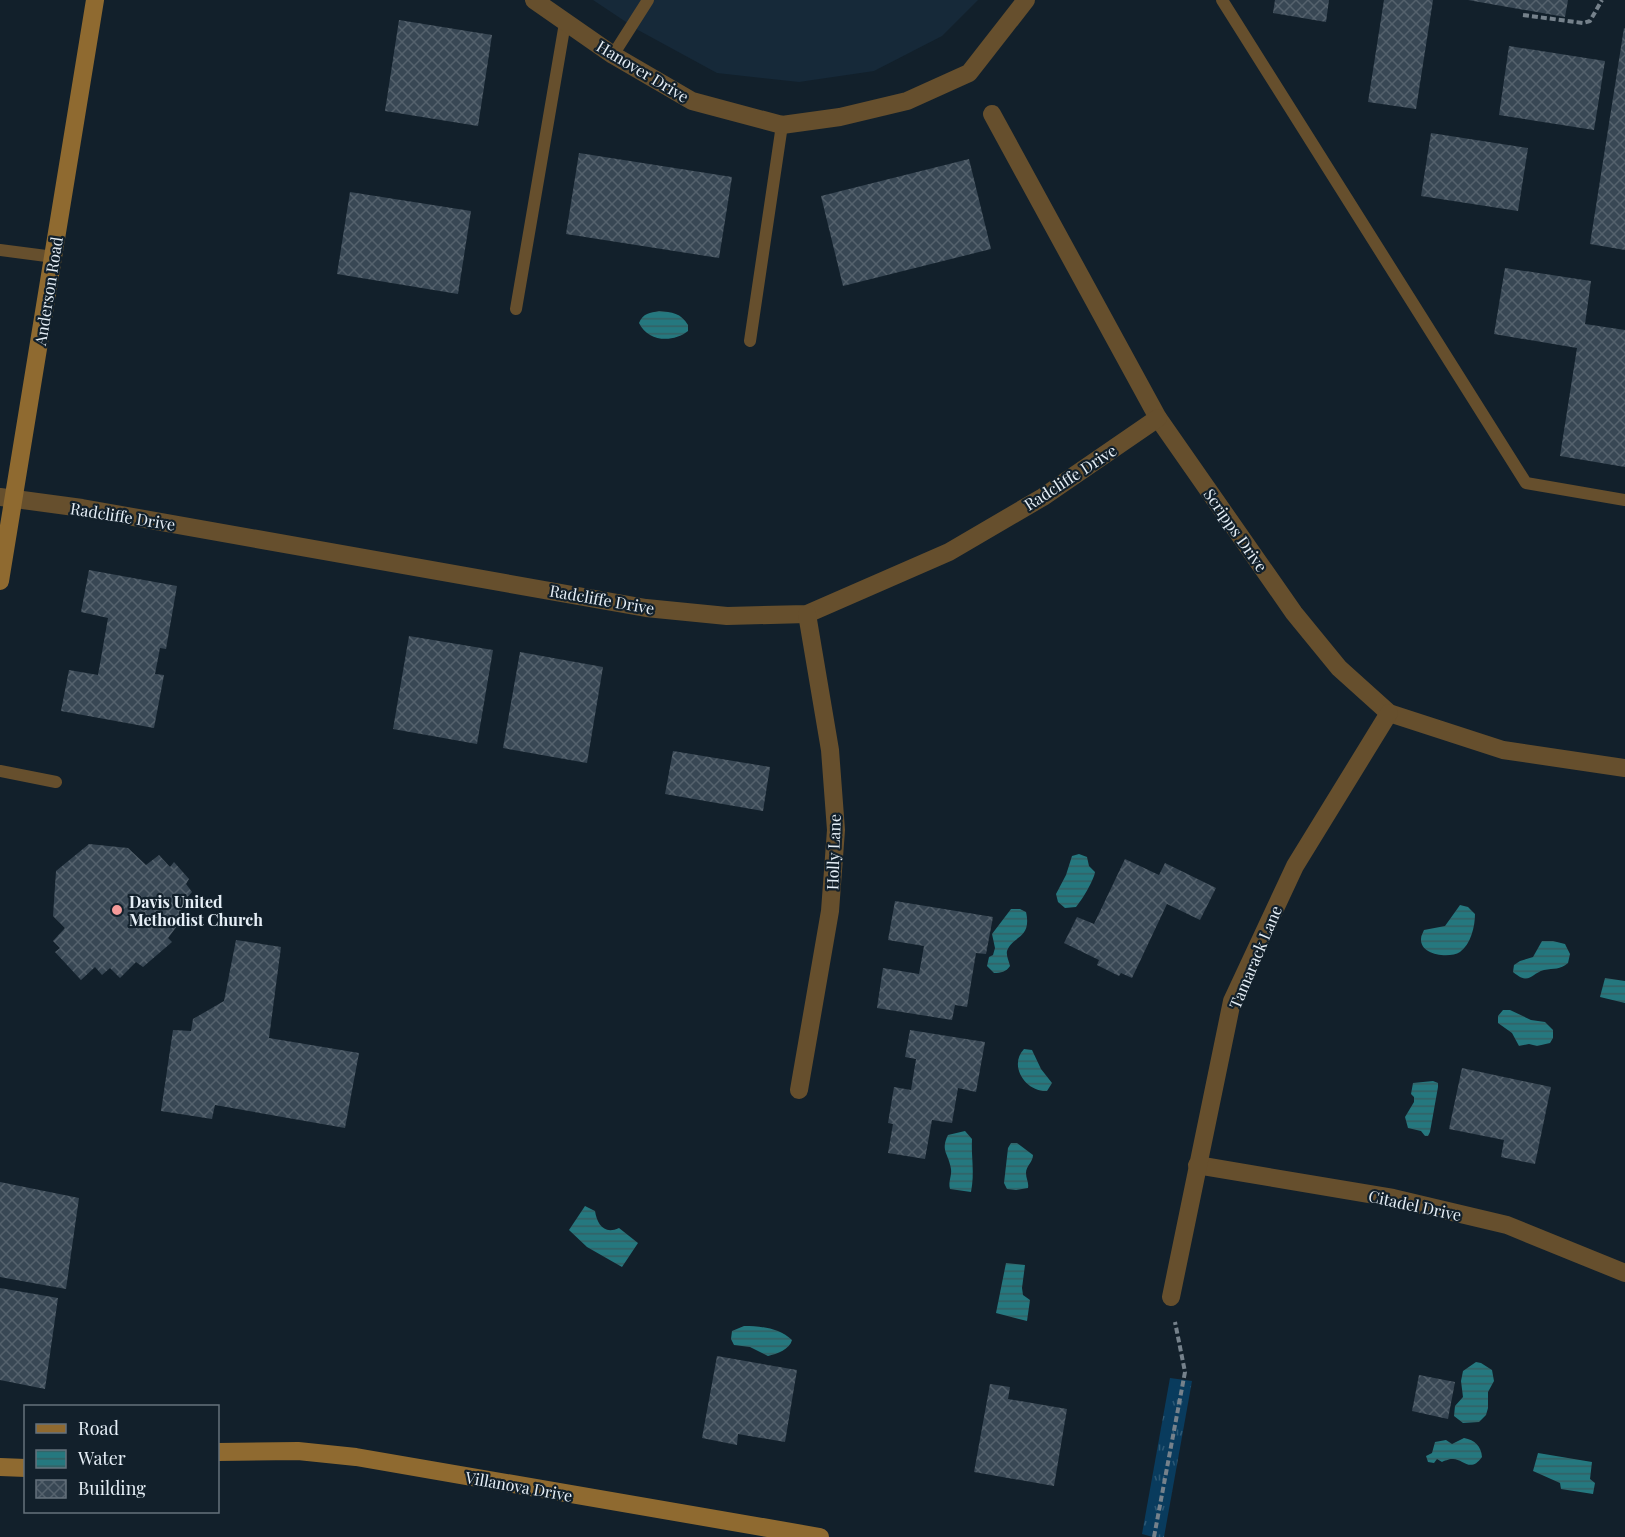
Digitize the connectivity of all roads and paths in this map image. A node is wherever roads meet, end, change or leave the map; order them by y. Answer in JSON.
{"nodes":[{"id":1,"x":95,"y":0,"type":"edge"},
{"id":2,"x":534,"y":0,"type":"edge"},
{"id":3,"x":648,"y":0,"type":"edge"},
{"id":4,"x":1026,"y":0,"type":"edge"},
{"id":5,"x":1222,"y":0,"type":"edge"},
{"id":6,"x":1602,"y":0,"type":"edge"},
{"id":7,"x":1522,"y":15,"type":"dead end"},
{"id":8,"x":565,"y":23,"type":"junction"},
{"id":9,"x":613,"y":55,"type":"junction"},
{"id":10,"x":992,"y":114,"type":"dead end"},
{"id":11,"x":782,"y":125,"type":"junction"},
{"id":12,"x":0,"y":250,"type":"edge"},
{"id":13,"x":54,"y":257,"type":"junction"},
{"id":14,"x":516,"y":309,"type":"dead end"},
{"id":15,"x":750,"y":341,"type":"dead end"},
{"id":16,"x":1158,"y":418,"type":"junction"},
{"id":17,"x":7,"y":498,"type":"edge"},
{"id":18,"x":1625,"y":500,"type":"edge"},
{"id":19,"x":0,"y":581,"type":"edge"},
{"id":20,"x":807,"y":614,"type":"junction"},
{"id":21,"x":1389,"y":713,"type":"junction"},
{"id":22,"x":1625,"y":768,"type":"edge"},
{"id":23,"x":0,"y":771,"type":"edge"},
{"id":24,"x":56,"y":782,"type":"dead end"},
{"id":25,"x":799,"y":1090,"type":"dead end"},
{"id":26,"x":1197,"y":1165,"type":"junction"},
{"id":27,"x":1625,"y":1273,"type":"edge"},
{"id":28,"x":1170,"y":1298,"type":"joint"},
{"id":29,"x":219,"y":1452,"type":"edge"},
{"id":30,"x":0,"y":1467,"type":"edge"},
{"id":31,"x":24,"y":1468,"type":"edge"},
{"id":32,"x":748,"y":1532,"type":"edge"},
{"id":33,"x":820,"y":1537,"type":"edge"},
{"id":34,"x":1154,"y":1537,"type":"edge"}],
"edges":[{"from":1,"to":13,"type":"street","name":"Anderson Road"},
{"from":2,"to":8,"type":"street","name":"Hanover Drive"},
{"from":3,"to":9,"type":"lane"},
{"from":4,"to":11,"type":"street","name":"Hanover Drive"},
{"from":5,"to":18,"type":"lane"},
{"from":6,"to":7,"type":"path"},
{"from":8,"to":9,"type":"street","name":"Hanover Drive"},
{"from":8,"to":14,"type":"lane"},
{"from":9,"to":11,"type":"street","name":"Hanover Drive"},
{"from":10,"to":16,"type":"street","name":"Scripps Drive"},
{"from":11,"to":15,"type":"lane"},
{"from":12,"to":13,"type":"lane"},
{"from":13,"to":17,"type":"street","name":"Anderson Road"},
{"from":16,"to":20,"type":"street","name":"Radcliffe Drive"},
{"from":16,"to":21,"type":"street","name":"Scripps Drive"},
{"from":17,"to":19,"type":"street","name":"Anderson Road"},
{"from":17,"to":20,"type":"street","name":"Radcliffe Drive"},
{"from":20,"to":25,"type":"street","name":"Holly Lane"},
{"from":21,"to":22,"type":"street","name":"Scripps Drive"},
{"from":21,"to":26,"type":"street","name":"Tamarack Lane"},
{"from":23,"to":24,"type":"lane"},
{"from":26,"to":27,"type":"street","name":"Citadel Drive"},
{"from":26,"to":28,"type":"street","name":"Tamarack Lane"},
{"from":28,"to":34,"type":"path"},
{"from":29,"to":32,"type":"street","name":"Villanova Drive"},
{"from":30,"to":31,"type":"street"},
{"from":32,"to":33,"type":"street","name":"Villanova Drive"}]}
